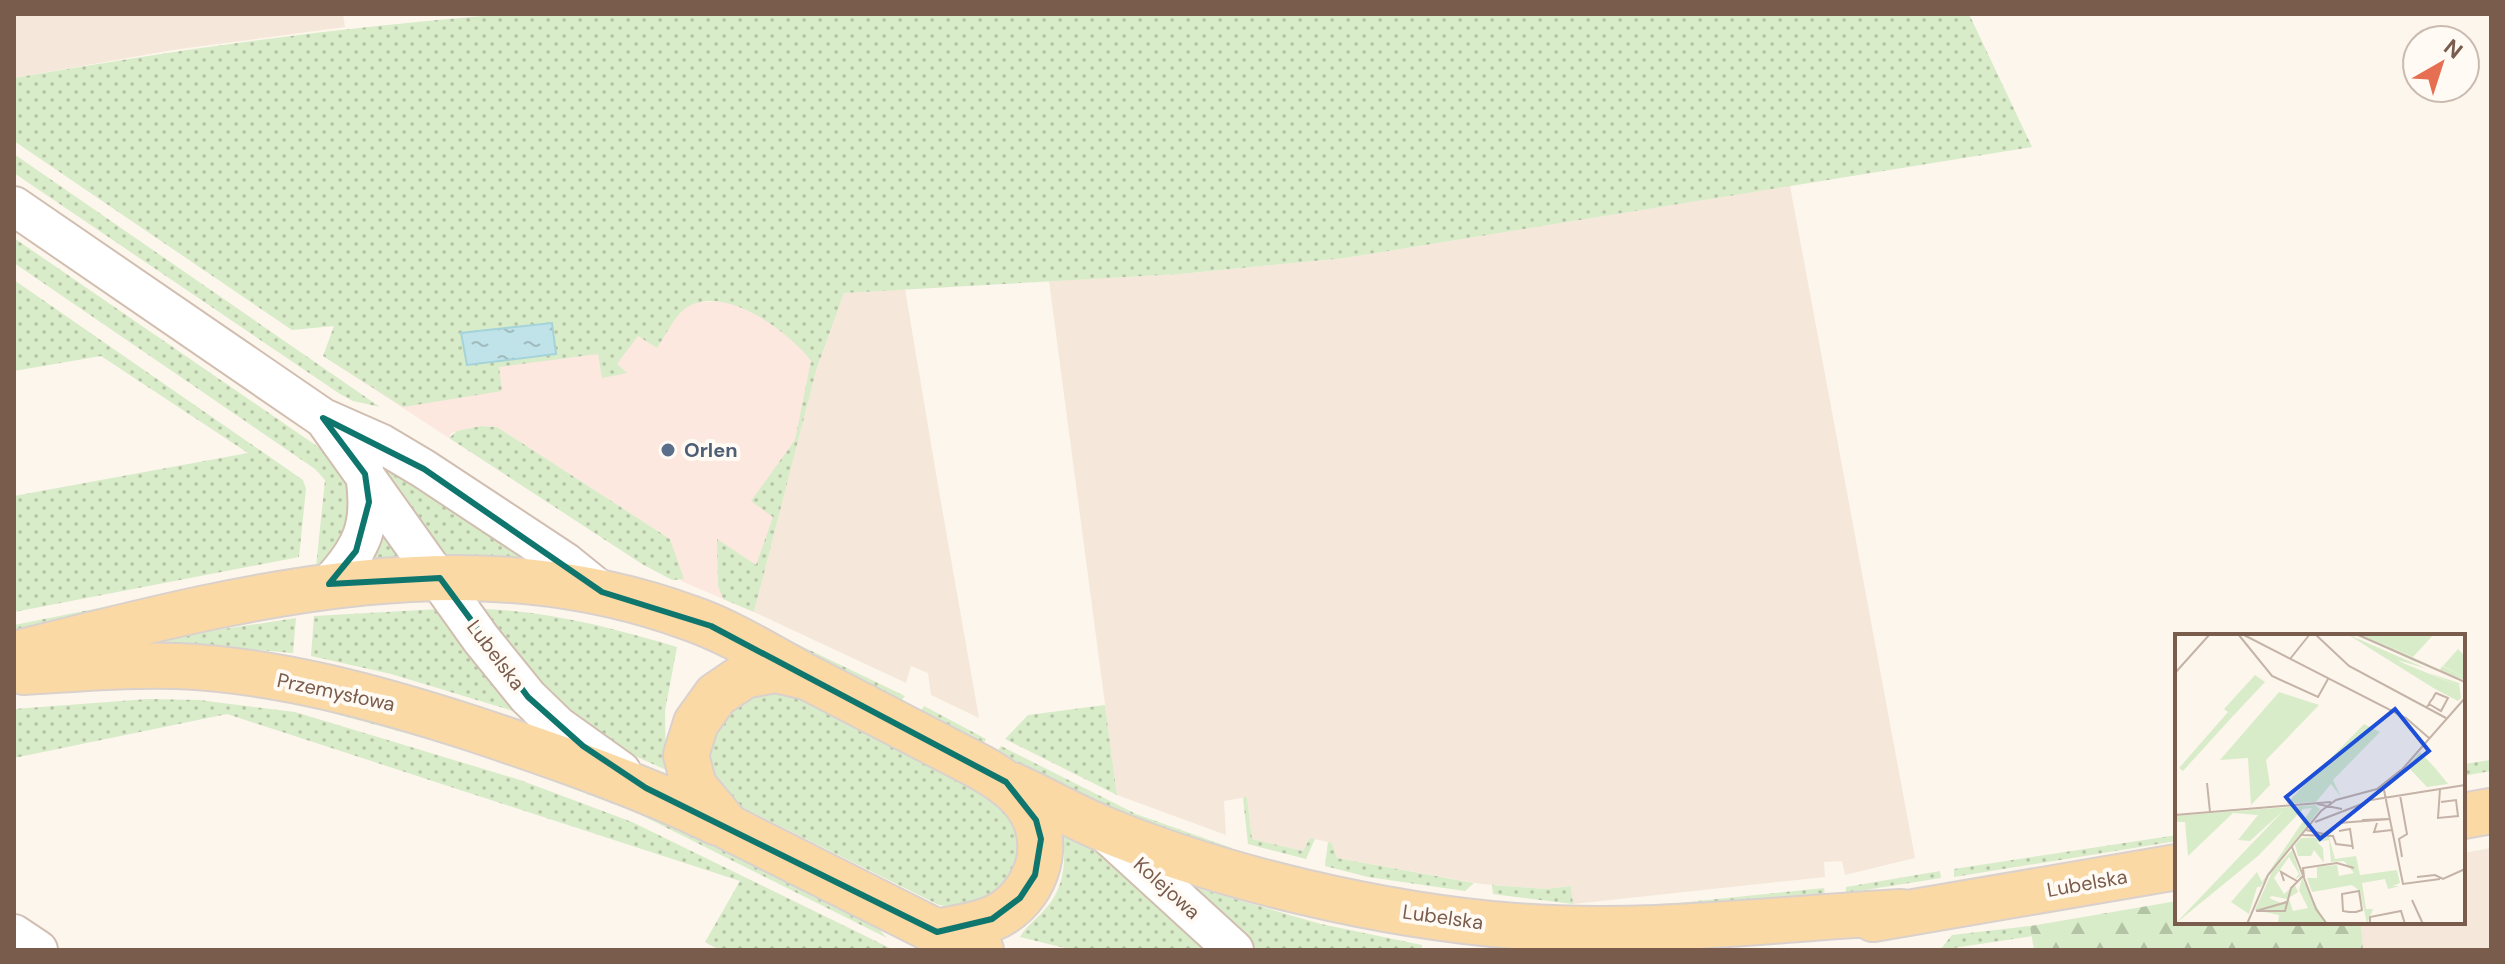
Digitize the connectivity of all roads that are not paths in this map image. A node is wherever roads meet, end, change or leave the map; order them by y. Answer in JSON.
{"nodes":[{"id":1,"x":14,"y":206,"type":"edge"},
{"id":2,"x":323,"y":418,"type":"junction"},
{"id":3,"x":365,"y":474,"type":"junction"},
{"id":4,"x":440,"y":578,"type":"junction"},
{"id":5,"x":329,"y":584,"type":"junction"},
{"id":6,"x":602,"y":592,"type":"junction"},
{"id":7,"x":14,"y":654,"type":"edge"},
{"id":8,"x":14,"y":672,"type":"edge"},
{"id":9,"x":807,"y":677,"type":"junction"},
{"id":10,"x":1006,"y":782,"type":"junction"},
{"id":11,"x":646,"y":788,"type":"junction"},
{"id":12,"x":2491,"y":811,"type":"edge"},
{"id":13,"x":2465,"y":816,"type":"edge"},
{"id":14,"x":728,"y":827,"type":"junction"},
{"id":15,"x":1099,"y":827,"type":"junction"},
{"id":16,"x":2175,"y":867,"type":"edge"},
{"id":17,"x":1901,"y":912,"type":"junction"},
{"id":18,"x":14,"y":934,"type":"edge"},
{"id":19,"x":932,"y":941,"type":"edge"},
{"id":20,"x":38,"y":950,"type":"edge"},
{"id":21,"x":981,"y":950,"type":"edge"},
{"id":22,"x":1234,"y":950,"type":"edge"},
{"id":23,"x":1743,"y":950,"type":"edge"}],
"edges":[{"from":1,"to":2,"type":"street","name":"Lubelska"},
{"from":2,"to":3,"type":"street","name":"Lubelska"},
{"from":2,"to":6,"type":"street","name":"Lubelska"},
{"from":3,"to":4,"type":"street","name":"Lubelska"},
{"from":3,"to":5,"type":"street"},
{"from":4,"to":5,"type":"main road"},
{"from":4,"to":6,"type":"main road"},
{"from":4,"to":11,"type":"street","name":"Lubelska"},
{"from":5,"to":7,"type":"main road"},
{"from":6,"to":9,"type":"main road","name":"Lubelska"},
{"from":8,"to":11,"type":"main road","name":"Przemysłowa"},
{"from":9,"to":10,"type":"main road","name":"Lubelska"},
{"from":9,"to":14,"type":"main road"},
{"from":10,"to":15,"type":"main road","name":"Lubelska"},
{"from":10,"to":19,"type":"main road"},
{"from":11,"to":14,"type":"main road","name":"Lubelska"},
{"from":12,"to":13,"type":"main road"},
{"from":14,"to":19,"type":"main road","name":"Lubelska"},
{"from":15,"to":17,"type":"main road","name":"Lubelska"},
{"from":15,"to":22,"type":"street","name":"Kolejowa"},
{"from":16,"to":17,"type":"main road","name":"Lubelska"},
{"from":17,"to":23,"type":"main road","name":"Lubelska"},
{"from":18,"to":20,"type":"street"},
{"from":19,"to":21,"type":"main road"}]}
